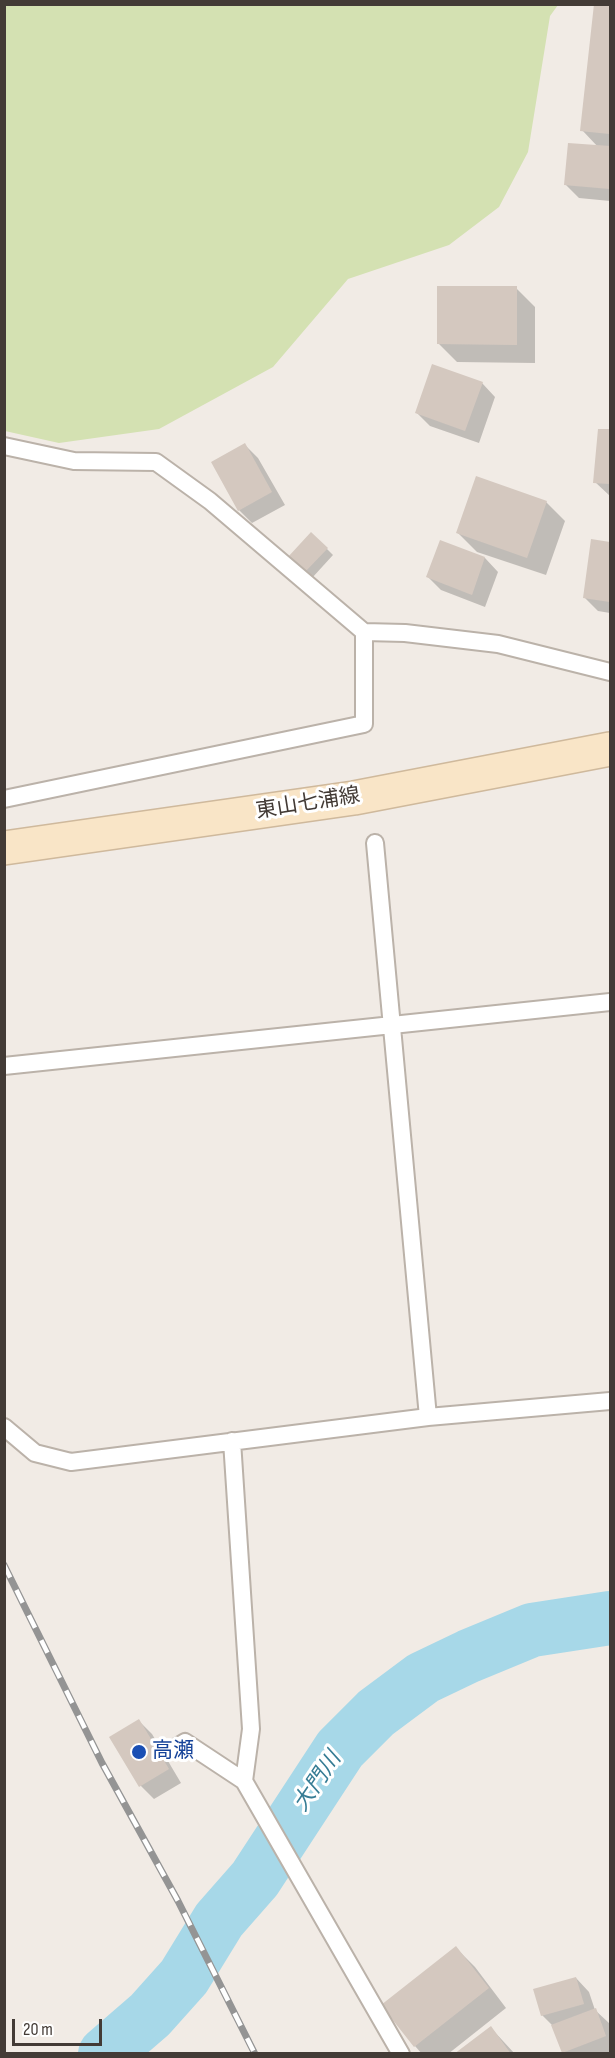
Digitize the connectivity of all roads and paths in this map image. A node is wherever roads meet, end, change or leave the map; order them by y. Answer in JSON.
{"nodes":[{"id":1,"x":4,"y":446,"type":"edge"},
{"id":2,"x":364,"y":632,"type":"junction"},
{"id":3,"x":610,"y":672,"type":"edge"},
{"id":4,"x":610,"y":749,"type":"edge"},
{"id":5,"x":4,"y":799,"type":"edge"},
{"id":6,"x":375,"y":843,"type":"dead end"},
{"id":7,"x":4,"y":849,"type":"edge"},
{"id":8,"x":610,"y":1002,"type":"edge"},
{"id":9,"x":392,"y":1024,"type":"junction"},
{"id":10,"x":4,"y":1066,"type":"edge"},
{"id":11,"x":610,"y":1401,"type":"edge"},
{"id":12,"x":429,"y":1417,"type":"junction"},
{"id":13,"x":4,"y":1426,"type":"edge"},
{"id":14,"x":232,"y":1441,"type":"junction"},
{"id":15,"x":175,"y":1748,"type":"dead end"},
{"id":16,"x":244,"y":1781,"type":"junction"},
{"id":17,"x":400,"y":2054,"type":"edge"}],
"edges":[{"from":1,"to":2,"type":"lane"},
{"from":2,"to":3,"type":"lane"},
{"from":2,"to":5,"type":"lane"},
{"from":4,"to":7,"type":"main road","name":"東山七浦線"},
{"from":6,"to":9,"type":"lane"},
{"from":8,"to":9,"type":"lane"},
{"from":9,"to":10,"type":"lane"},
{"from":9,"to":12,"type":"lane"},
{"from":11,"to":12,"type":"lane"},
{"from":12,"to":14,"type":"lane"},
{"from":13,"to":14,"type":"lane"},
{"from":14,"to":16,"type":"lane"},
{"from":15,"to":16,"type":"lane"},
{"from":16,"to":17,"type":"lane"}]}
